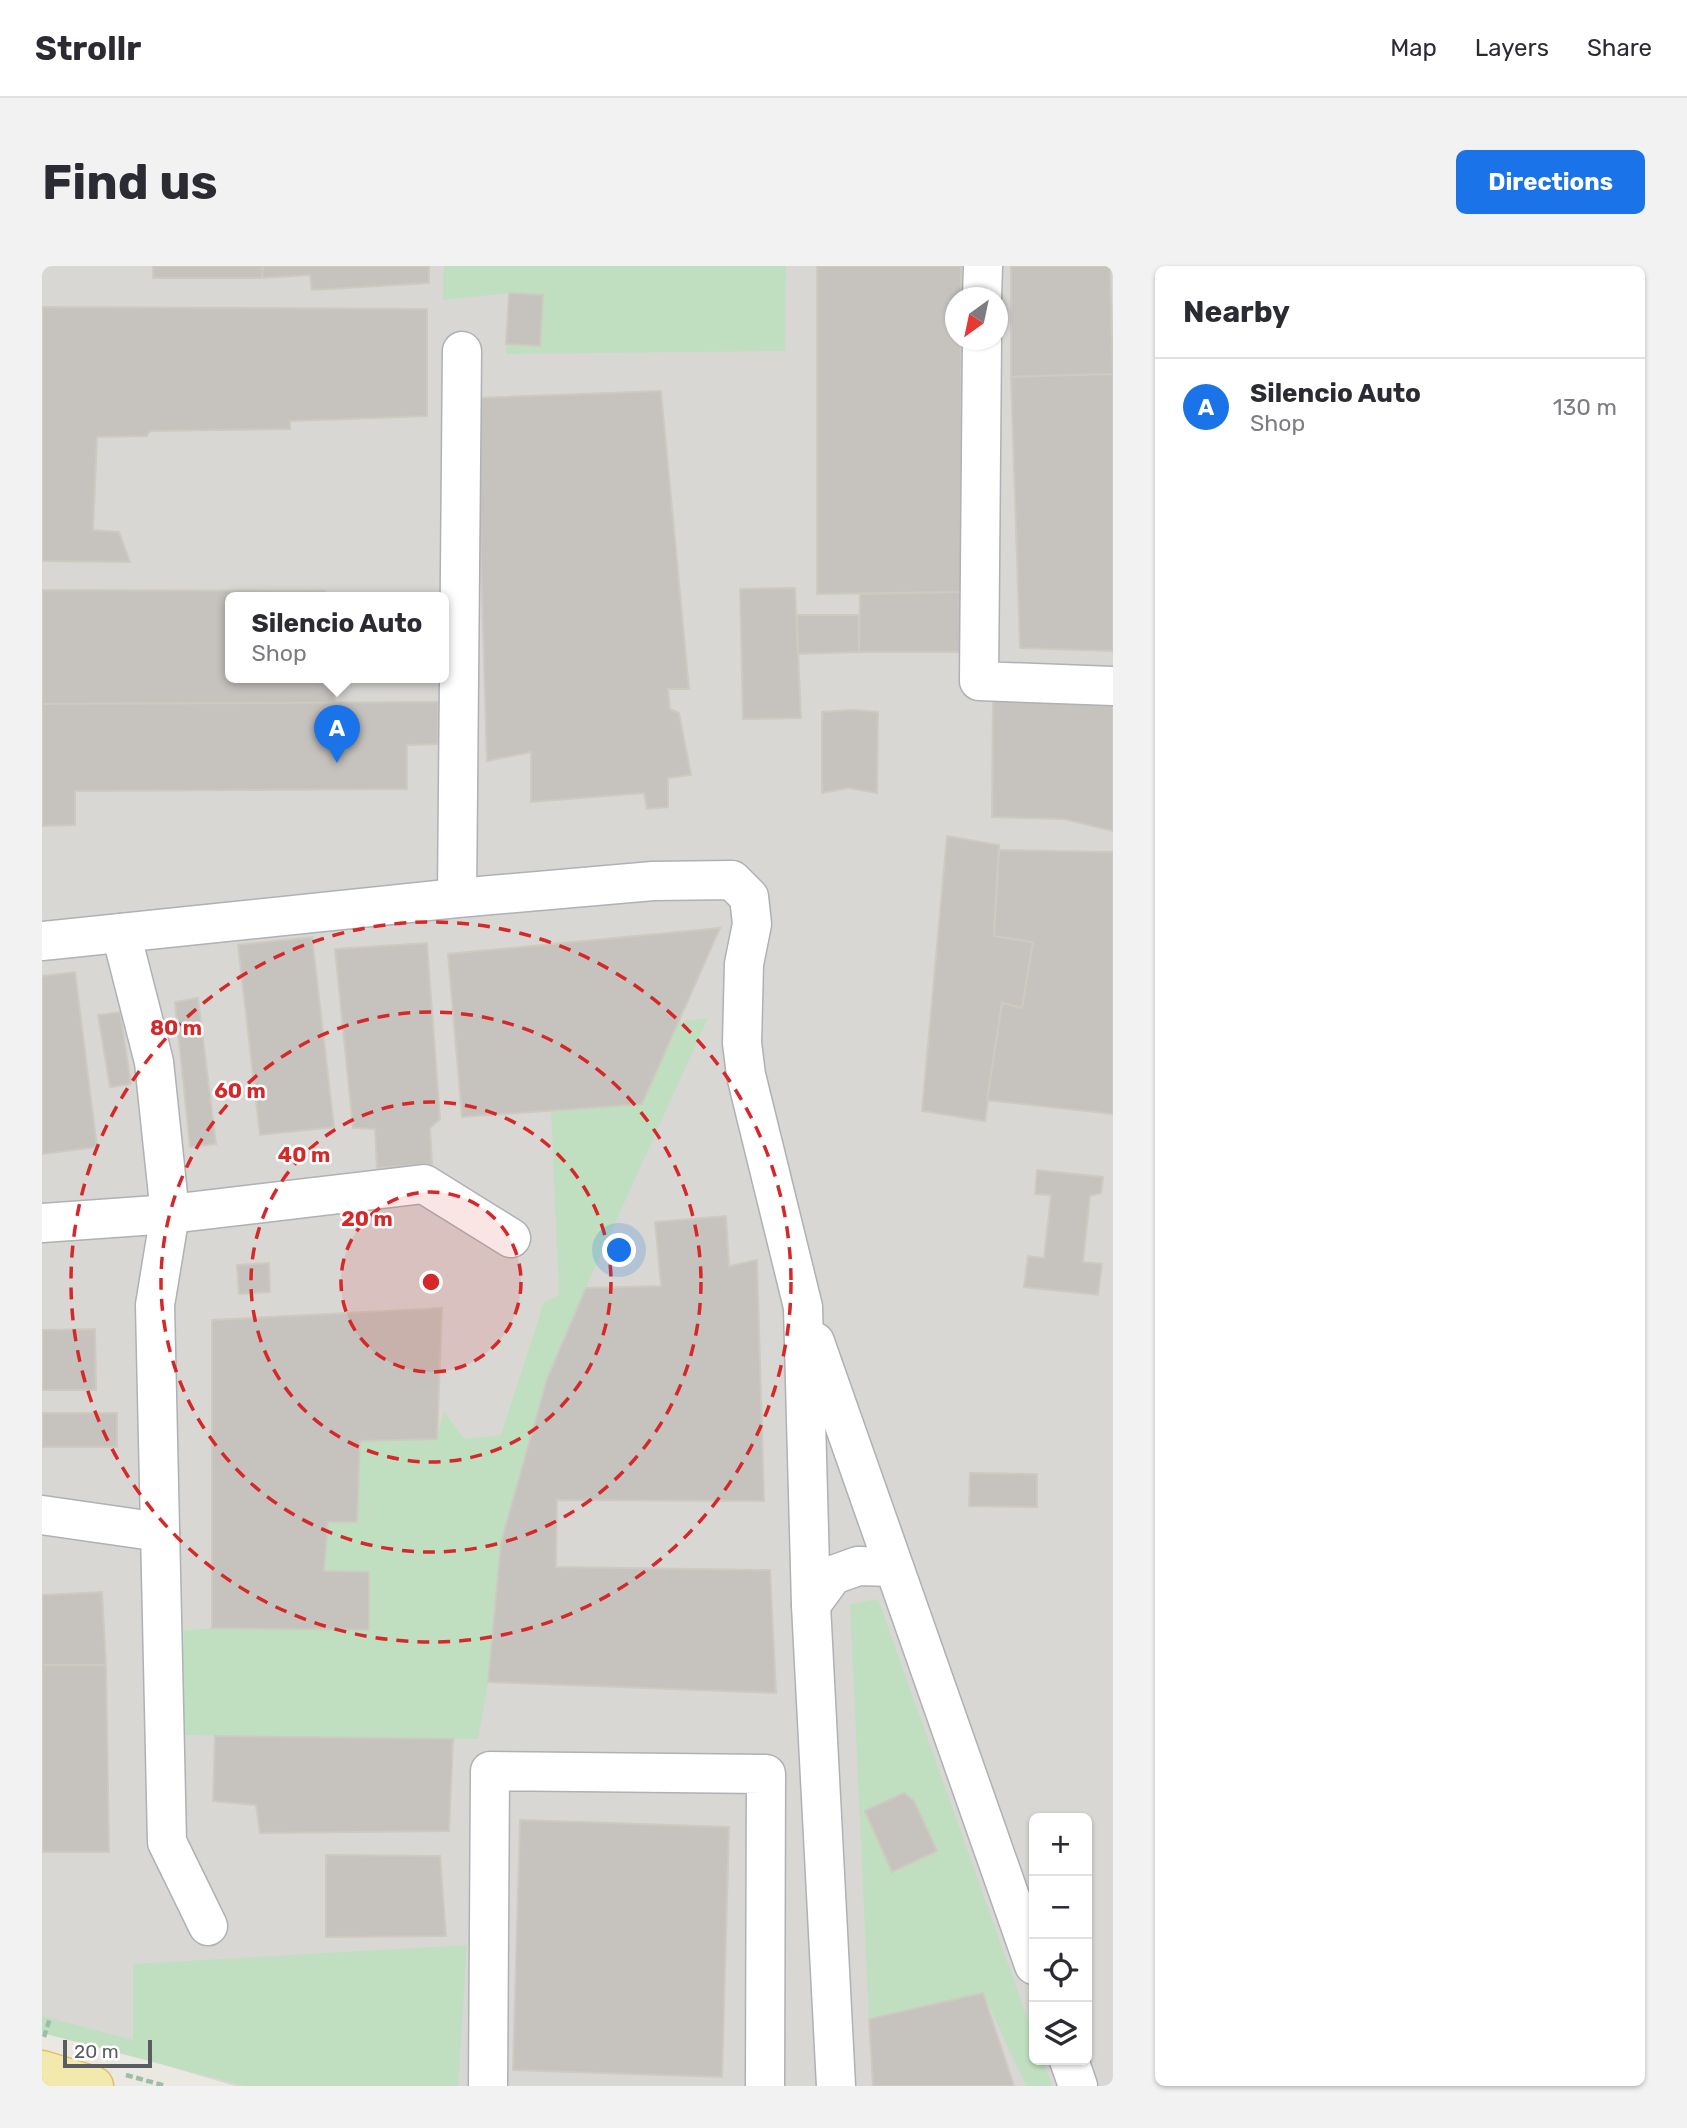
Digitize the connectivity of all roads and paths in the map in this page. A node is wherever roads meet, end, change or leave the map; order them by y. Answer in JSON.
{"nodes":[{"id":1,"x":983,"y":266,"type":"edge"},
{"id":2,"x":982,"y":287,"type":"edge"},
{"id":3,"x":982,"y":350,"type":"edge"},
{"id":4,"x":462,"y":351,"type":"dead end"},
{"id":5,"x":1113,"y":686,"type":"edge"},
{"id":6,"x":457,"y":898,"type":"junction"},
{"id":7,"x":121,"y":933,"type":"junction"},
{"id":8,"x":42,"y":941,"type":"edge"},
{"id":9,"x":170,"y":1214,"type":"junction"},
{"id":10,"x":42,"y":1223,"type":"edge"},
{"id":11,"x":511,"y":1238,"type":"dead end"},
{"id":12,"x":803,"y":1307,"type":"junction"},
{"id":13,"x":872,"y":1507,"type":"junction"},
{"id":14,"x":809,"y":1514,"type":"junction"},
{"id":15,"x":42,"y":1515,"type":"edge"},
{"id":16,"x":160,"y":1532,"type":"junction"},
{"id":17,"x":893,"y":1567,"type":"junction"},
{"id":18,"x":811,"y":1605,"type":"junction"},
{"id":19,"x":208,"y":1926,"type":"dead end"},
{"id":20,"x":1029,"y":1951,"type":"edge"},
{"id":21,"x":50,"y":2018,"type":"dead end"},
{"id":22,"x":42,"y":2045,"type":"edge"},
{"id":23,"x":1071,"y":2065,"type":"edge"},
{"id":24,"x":42,"y":2070,"type":"edge"},
{"id":25,"x":94,"y":2086,"type":"edge"},
{"id":26,"x":488,"y":2086,"type":"edge"},
{"id":27,"x":765,"y":2086,"type":"edge"},
{"id":28,"x":836,"y":2086,"type":"edge"},
{"id":29,"x":1078,"y":2086,"type":"edge"}],
"edges":[{"from":1,"to":2,"type":"street"},
{"from":3,"to":5,"type":"street"},
{"from":4,"to":6,"type":"street"},
{"from":6,"to":7,"type":"street"},
{"from":6,"to":12,"type":"street"},
{"from":7,"to":8,"type":"street"},
{"from":7,"to":9,"type":"street"},
{"from":9,"to":10,"type":"street"},
{"from":9,"to":11,"type":"street"},
{"from":9,"to":16,"type":"street"},
{"from":12,"to":13,"type":"street"},
{"from":12,"to":14,"type":"street"},
{"from":13,"to":14,"type":"street"},
{"from":13,"to":17,"type":"street"},
{"from":14,"to":18,"type":"street"},
{"from":15,"to":16,"type":"street"},
{"from":16,"to":19,"type":"street"},
{"from":17,"to":18,"type":"street"},
{"from":17,"to":20,"type":"street"},
{"from":18,"to":28,"type":"street"},
{"from":21,"to":22,"type":"path"},
{"from":23,"to":29,"type":"street"},
{"from":24,"to":25,"type":"main road"},
{"from":26,"to":27,"type":"street"}]}
